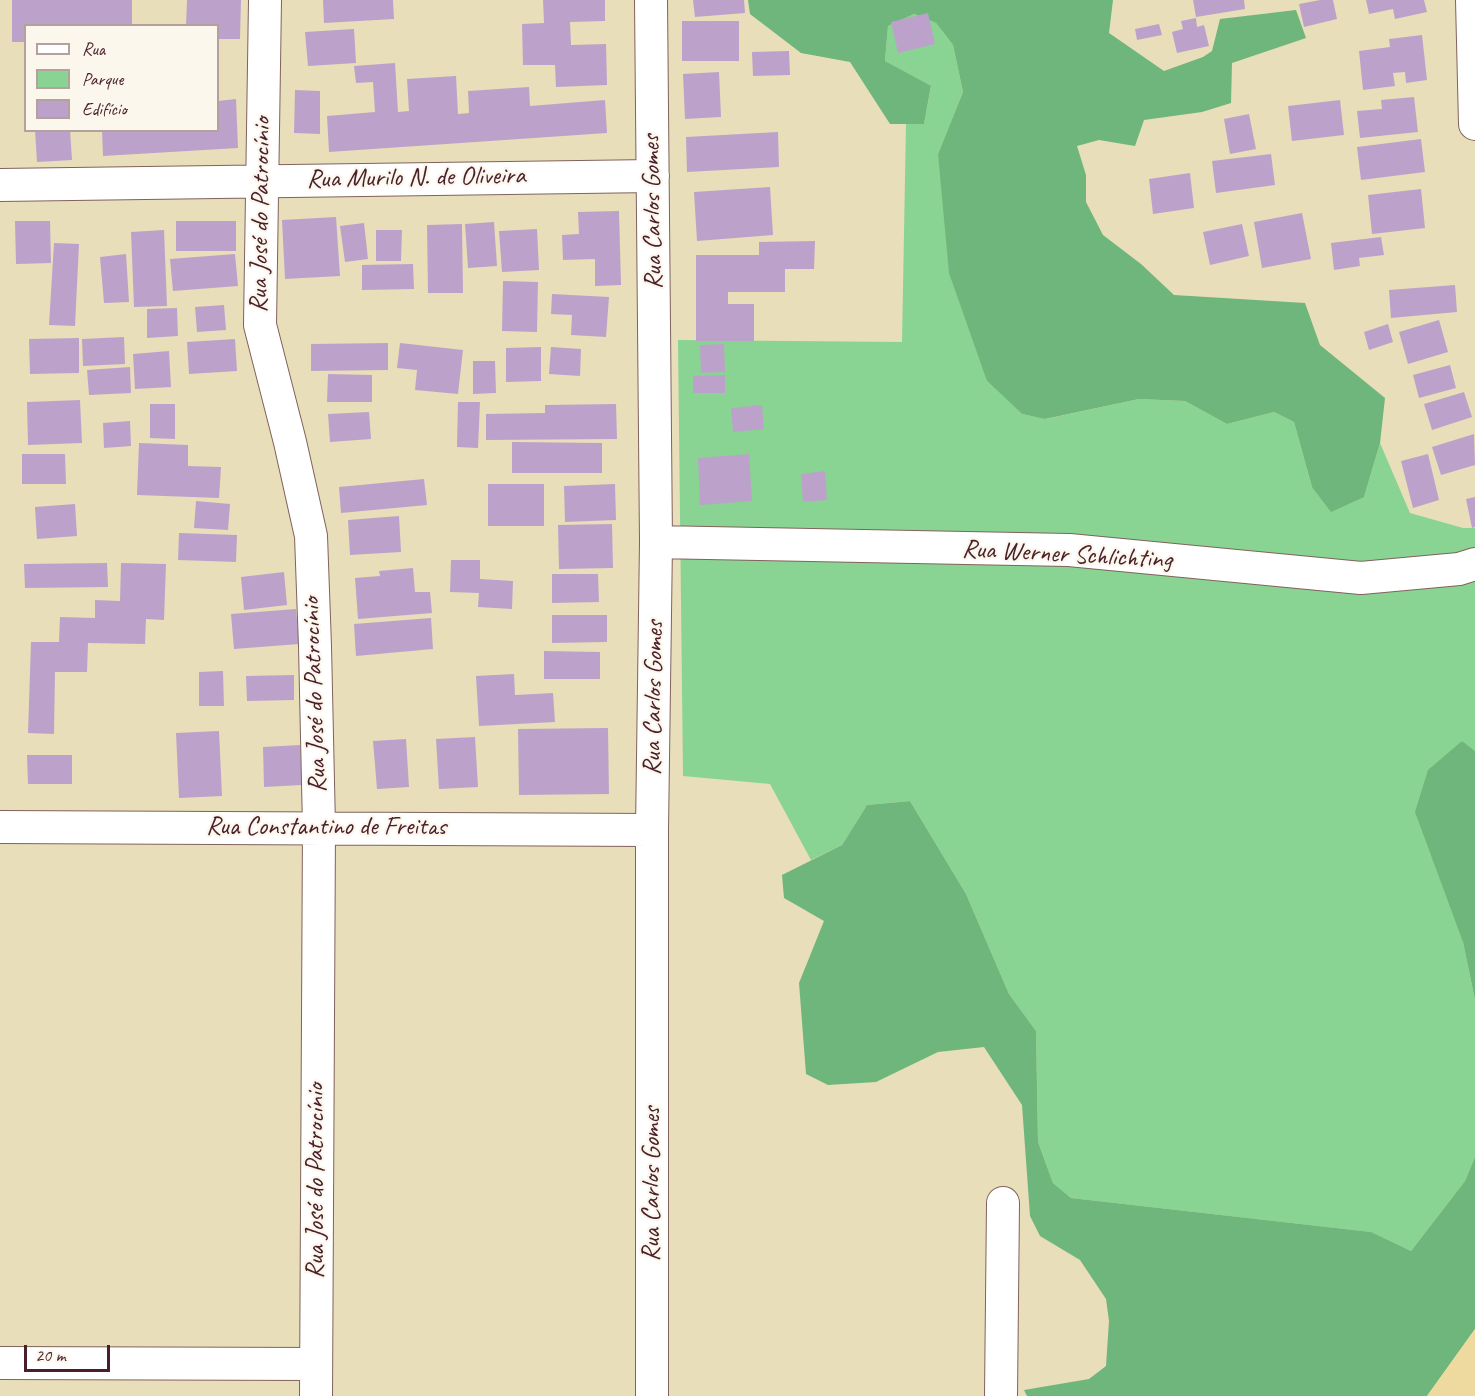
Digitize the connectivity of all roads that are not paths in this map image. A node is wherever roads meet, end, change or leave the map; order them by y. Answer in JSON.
{"nodes":[{"id":1,"x":265,"y":0,"type":"edge"},
{"id":2,"x":651,"y":0,"type":"edge"},
{"id":3,"x":1472,"y":0,"type":"edge"},
{"id":4,"x":1475,"y":124,"type":"edge"},
{"id":5,"x":653,"y":176,"type":"junction"},
{"id":6,"x":260,"y":180,"type":"junction"},
{"id":7,"x":0,"y":185,"type":"edge"},
{"id":8,"x":656,"y":542,"type":"junction"},
{"id":9,"x":1475,"y":564,"type":"edge"},
{"id":10,"x":319,"y":826,"type":"junction"},
{"id":11,"x":0,"y":827,"type":"edge"},
{"id":12,"x":652,"y":830,"type":"junction"},
{"id":13,"x":1003,"y":1203,"type":"dead end"},
{"id":14,"x":0,"y":1363,"type":"edge"},
{"id":15,"x":315,"y":1364,"type":"junction"},
{"id":16,"x":316,"y":1396,"type":"edge"},
{"id":17,"x":652,"y":1396,"type":"edge"},
{"id":18,"x":1001,"y":1396,"type":"edge"}],
"edges":[{"from":1,"to":6,"type":"street","name":"Rua José do Patrocínio"},
{"from":2,"to":5,"type":"street","name":"Rua Carlos Gomes"},
{"from":3,"to":4,"type":"street"},
{"from":5,"to":6,"type":"street","name":"Rua Murilo N. de Oliveira"},
{"from":5,"to":8,"type":"street","name":"Rua Carlos Gomes"},
{"from":6,"to":7,"type":"street","name":"Rua Murilo N. de Oliveira"},
{"from":6,"to":10,"type":"street","name":"Rua José do Patrocínio"},
{"from":8,"to":9,"type":"street","name":"Rua Werner Schlichting"},
{"from":8,"to":12,"type":"street","name":"Rua Carlos Gomes"},
{"from":10,"to":11,"type":"street","name":"Rua Constantino de Freitas"},
{"from":10,"to":12,"type":"street","name":"Rua Constantino de Freitas"},
{"from":10,"to":15,"type":"street","name":"Rua José do Patrocínio"},
{"from":12,"to":17,"type":"street","name":"Rua Carlos Gomes"},
{"from":13,"to":18,"type":"street"},
{"from":14,"to":15,"type":"street"},
{"from":15,"to":16,"type":"street","name":"Rua José do Patrocínio"}]}
